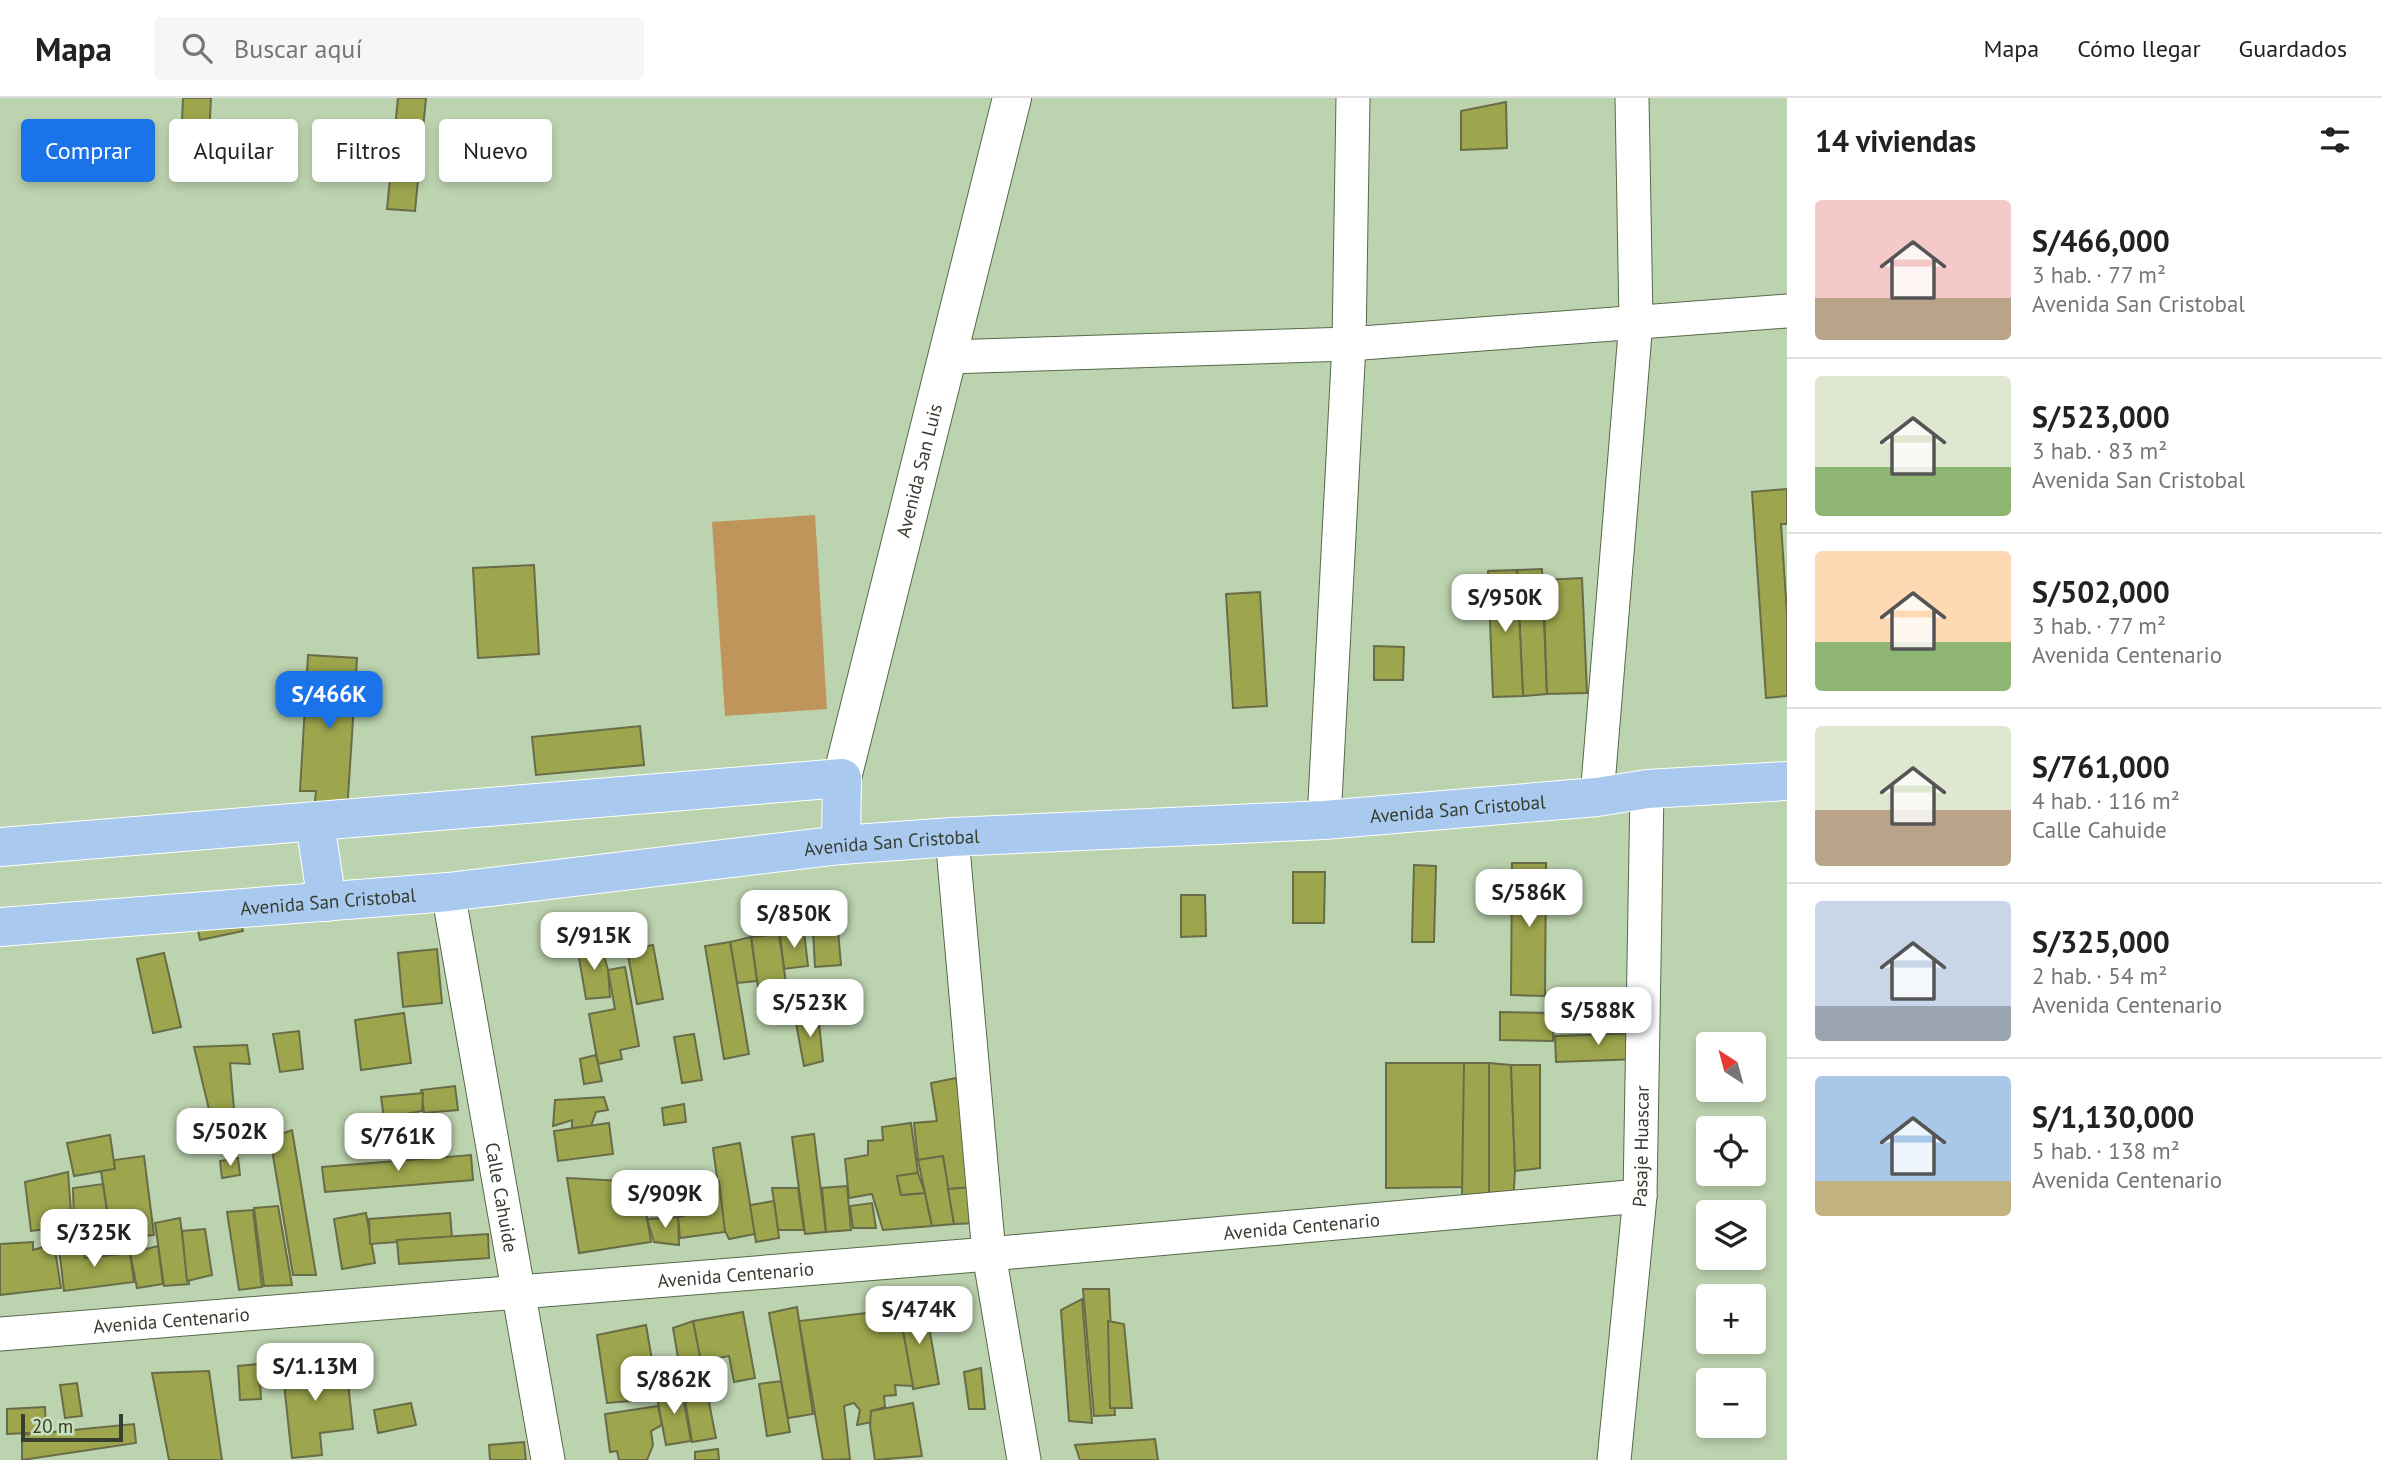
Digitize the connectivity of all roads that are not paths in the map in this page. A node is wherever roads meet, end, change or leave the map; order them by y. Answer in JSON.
{"nodes":[{"id":1,"x":1012,"y":98,"type":"edge"},
{"id":2,"x":1353,"y":98,"type":"edge"},
{"id":3,"x":1632,"y":98,"type":"edge"},
{"id":4,"x":1787,"y":311,"type":"edge"},
{"id":5,"x":1636,"y":321,"type":"junction"},
{"id":6,"x":1349,"y":344,"type":"junction"},
{"id":7,"x":947,"y":357,"type":"junction"},
{"id":8,"x":842,"y":778,"type":"junction"},
{"id":9,"x":1787,"y":782,"type":"edge"},
{"id":10,"x":1647,"y":789,"type":"junction"},
{"id":11,"x":1597,"y":797,"type":"junction"},
{"id":12,"x":1324,"y":820,"type":"junction"},
{"id":13,"x":315,"y":823,"type":"junction"},
{"id":14,"x":952,"y":837,"type":"junction"},
{"id":15,"x":841,"y":845,"type":"junction"},
{"id":16,"x":0,"y":847,"type":"edge"},
{"id":17,"x":448,"y":892,"type":"junction"},
{"id":18,"x":327,"y":902,"type":"junction"},
{"id":19,"x":0,"y":927,"type":"edge"},
{"id":20,"x":1640,"y":1196,"type":"junction"},
{"id":21,"x":989,"y":1254,"type":"junction"},
{"id":22,"x":519,"y":1293,"type":"junction"},
{"id":23,"x":0,"y":1334,"type":"edge"},
{"id":24,"x":548,"y":1460,"type":"edge"},
{"id":25,"x":1024,"y":1460,"type":"edge"},
{"id":26,"x":1614,"y":1460,"type":"edge"}],
"edges":[{"from":1,"to":7,"type":"main road","name":"Avenida San Luis"},
{"from":2,"to":6,"type":"street"},
{"from":3,"to":5,"type":"street"},
{"from":4,"to":5,"type":"street"},
{"from":5,"to":6,"type":"street"},
{"from":5,"to":11,"type":"street"},
{"from":6,"to":7,"type":"street"},
{"from":6,"to":12,"type":"street"},
{"from":7,"to":8,"type":"main road","name":"Avenida San Luis"},
{"from":8,"to":13,"type":"highway"},
{"from":8,"to":15,"type":"highway","name":"Avenida San Luis"},
{"from":9,"to":10,"type":"highway","name":"Avenida San Cristobal"},
{"from":10,"to":11,"type":"highway","name":"Avenida San Cristobal"},
{"from":10,"to":20,"type":"street","name":"Pasaje Huascar"},
{"from":11,"to":12,"type":"highway","name":"Avenida San Cristobal"},
{"from":12,"to":14,"type":"highway","name":"Avenida San Cristobal"},
{"from":13,"to":16,"type":"highway"},
{"from":13,"to":18,"type":"highway"},
{"from":14,"to":15,"type":"highway","name":"Avenida San Cristobal"},
{"from":14,"to":21,"type":"street"},
{"from":15,"to":17,"type":"highway","name":"Avenida San Cristobal"},
{"from":17,"to":18,"type":"highway","name":"Avenida San Cristobal"},
{"from":17,"to":22,"type":"street","name":"Calle Cahuide"},
{"from":18,"to":19,"type":"highway","name":"Avenida San Cristobal"},
{"from":20,"to":21,"type":"street","name":"Avenida Centenario"},
{"from":20,"to":26,"type":"street","name":"Pasaje Huascar"},
{"from":21,"to":22,"type":"street","name":"Avenida Centenario"},
{"from":21,"to":25,"type":"street"},
{"from":22,"to":23,"type":"street","name":"Avenida Centenario"},
{"from":22,"to":24,"type":"street","name":"Calle Cahuide"}]}
